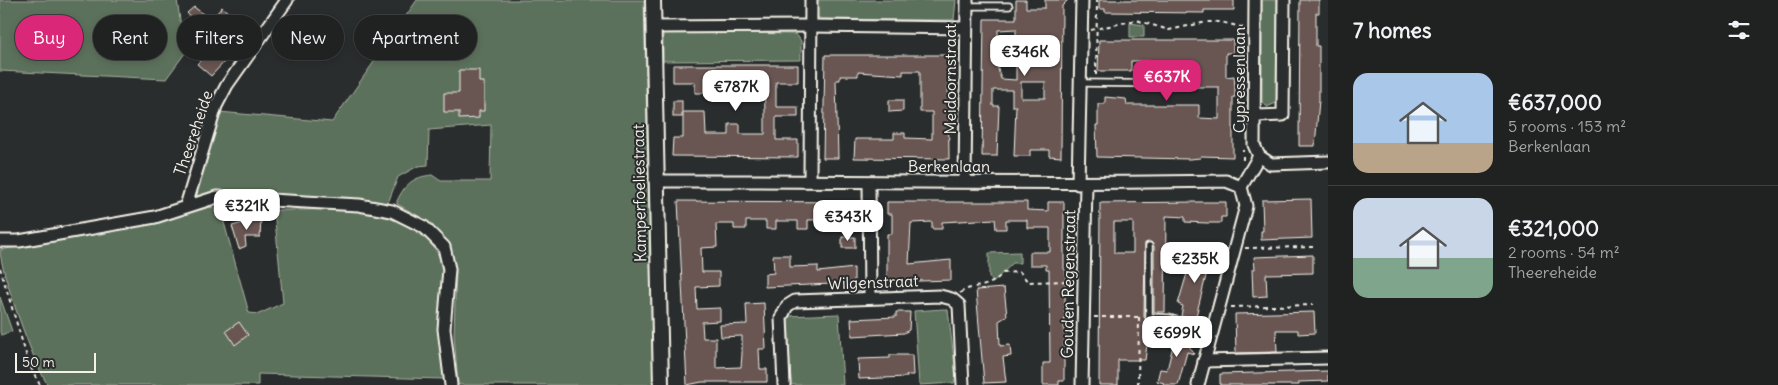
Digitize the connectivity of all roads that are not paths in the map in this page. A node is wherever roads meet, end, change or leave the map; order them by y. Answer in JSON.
{"nodes":[{"id":1,"x":287,"y":0,"type":"edge"},
{"id":2,"x":653,"y":0,"type":"edge"},
{"id":3,"x":812,"y":0,"type":"edge"},
{"id":4,"x":1082,"y":0,"type":"edge"},
{"id":5,"x":1255,"y":0,"type":"edge"},
{"id":6,"x":1284,"y":0,"type":"edge"},
{"id":7,"x":966,"y":3,"type":"edge"},
{"id":8,"x":1009,"y":6,"type":"dead end"},
{"id":9,"x":811,"y":26,"type":"junction"},
{"id":10,"x":654,"y":27,"type":"junction"},
{"id":11,"x":966,"y":28,"type":"junction"},
{"id":12,"x":1080,"y":83,"type":"junction"},
{"id":13,"x":1191,"y":84,"type":"dead end"},
{"id":14,"x":1256,"y":116,"type":"junction"},
{"id":15,"x":1258,"y":156,"type":"junction"},
{"id":16,"x":1328,"y":162,"type":"edge"},
{"id":17,"x":810,"y":180,"type":"junction"},
{"id":18,"x":965,"y":181,"type":"junction"},
{"id":19,"x":656,"y":182,"type":"junction"},
{"id":20,"x":869,"y":183,"type":"junction"},
{"id":21,"x":1082,"y":184,"type":"junction"},
{"id":22,"x":1241,"y":187,"type":"junction"},
{"id":23,"x":186,"y":206,"type":"junction"},
{"id":24,"x":0,"y":241,"type":"edge"},
{"id":25,"x":1149,"y":246,"type":"dead end"},
{"id":26,"x":870,"y":298,"type":"junction"},
{"id":27,"x":1212,"y":330,"type":"junction"},
{"id":28,"x":1328,"y":358,"type":"edge"},
{"id":29,"x":1204,"y":361,"type":"junction"},
{"id":30,"x":451,"y":385,"type":"edge"},
{"id":31,"x":661,"y":385,"type":"edge"},
{"id":32,"x":784,"y":385,"type":"edge"},
{"id":33,"x":964,"y":385,"type":"edge"},
{"id":34,"x":1082,"y":385,"type":"edge"},
{"id":35,"x":1198,"y":385,"type":"edge"}],
"edges":[{"from":1,"to":23,"type":"street","name":"Theereheide"},
{"from":2,"to":10,"type":"street","name":"Kamperfoeliestraat"},
{"from":3,"to":9,"type":"street"},
{"from":4,"to":12,"type":"street","name":"Gouden Regenstraat"},
{"from":5,"to":14,"type":"street","name":"Cypressenlaan"},
{"from":6,"to":14,"type":"street"},
{"from":7,"to":8,"type":"lane","name":"Meidoornstraat"},
{"from":7,"to":11,"type":"street","name":"Meidoornstraat"},
{"from":9,"to":10,"type":"street"},
{"from":9,"to":11,"type":"street"},
{"from":9,"to":17,"type":"street"},
{"from":10,"to":19,"type":"street","name":"Kamperfoeliestraat"},
{"from":11,"to":18,"type":"street","name":"Meidoornstraat"},
{"from":12,"to":13,"type":"lane"},
{"from":12,"to":21,"type":"street","name":"Gouden Regenstraat"},
{"from":14,"to":15,"type":"street","name":"Cypressenlaan"},
{"from":15,"to":16,"type":"street"},
{"from":15,"to":22,"type":"street"},
{"from":17,"to":19,"type":"street","name":"Berkenlaan"},
{"from":17,"to":20,"type":"street","name":"Berkenlaan"},
{"from":18,"to":20,"type":"street","name":"Berkenlaan"},
{"from":18,"to":21,"type":"street","name":"Berkenlaan"},
{"from":19,"to":31,"type":"street","name":"Kamperfoeliestraat"},
{"from":20,"to":26,"type":"street"},
{"from":21,"to":22,"type":"street","name":"Berkenlaan"},
{"from":21,"to":34,"type":"street","name":"Gouden Regenstraat"},
{"from":22,"to":27,"type":"street"},
{"from":23,"to":24,"type":"street"},
{"from":23,"to":30,"type":"street"},
{"from":25,"to":27,"type":"lane"},
{"from":26,"to":32,"type":"street","name":"Wilgenstraat"},
{"from":26,"to":33,"type":"street","name":"Wilgenstraat"},
{"from":27,"to":29,"type":"street"},
{"from":28,"to":29,"type":"street"},
{"from":29,"to":35,"type":"street"}]}
